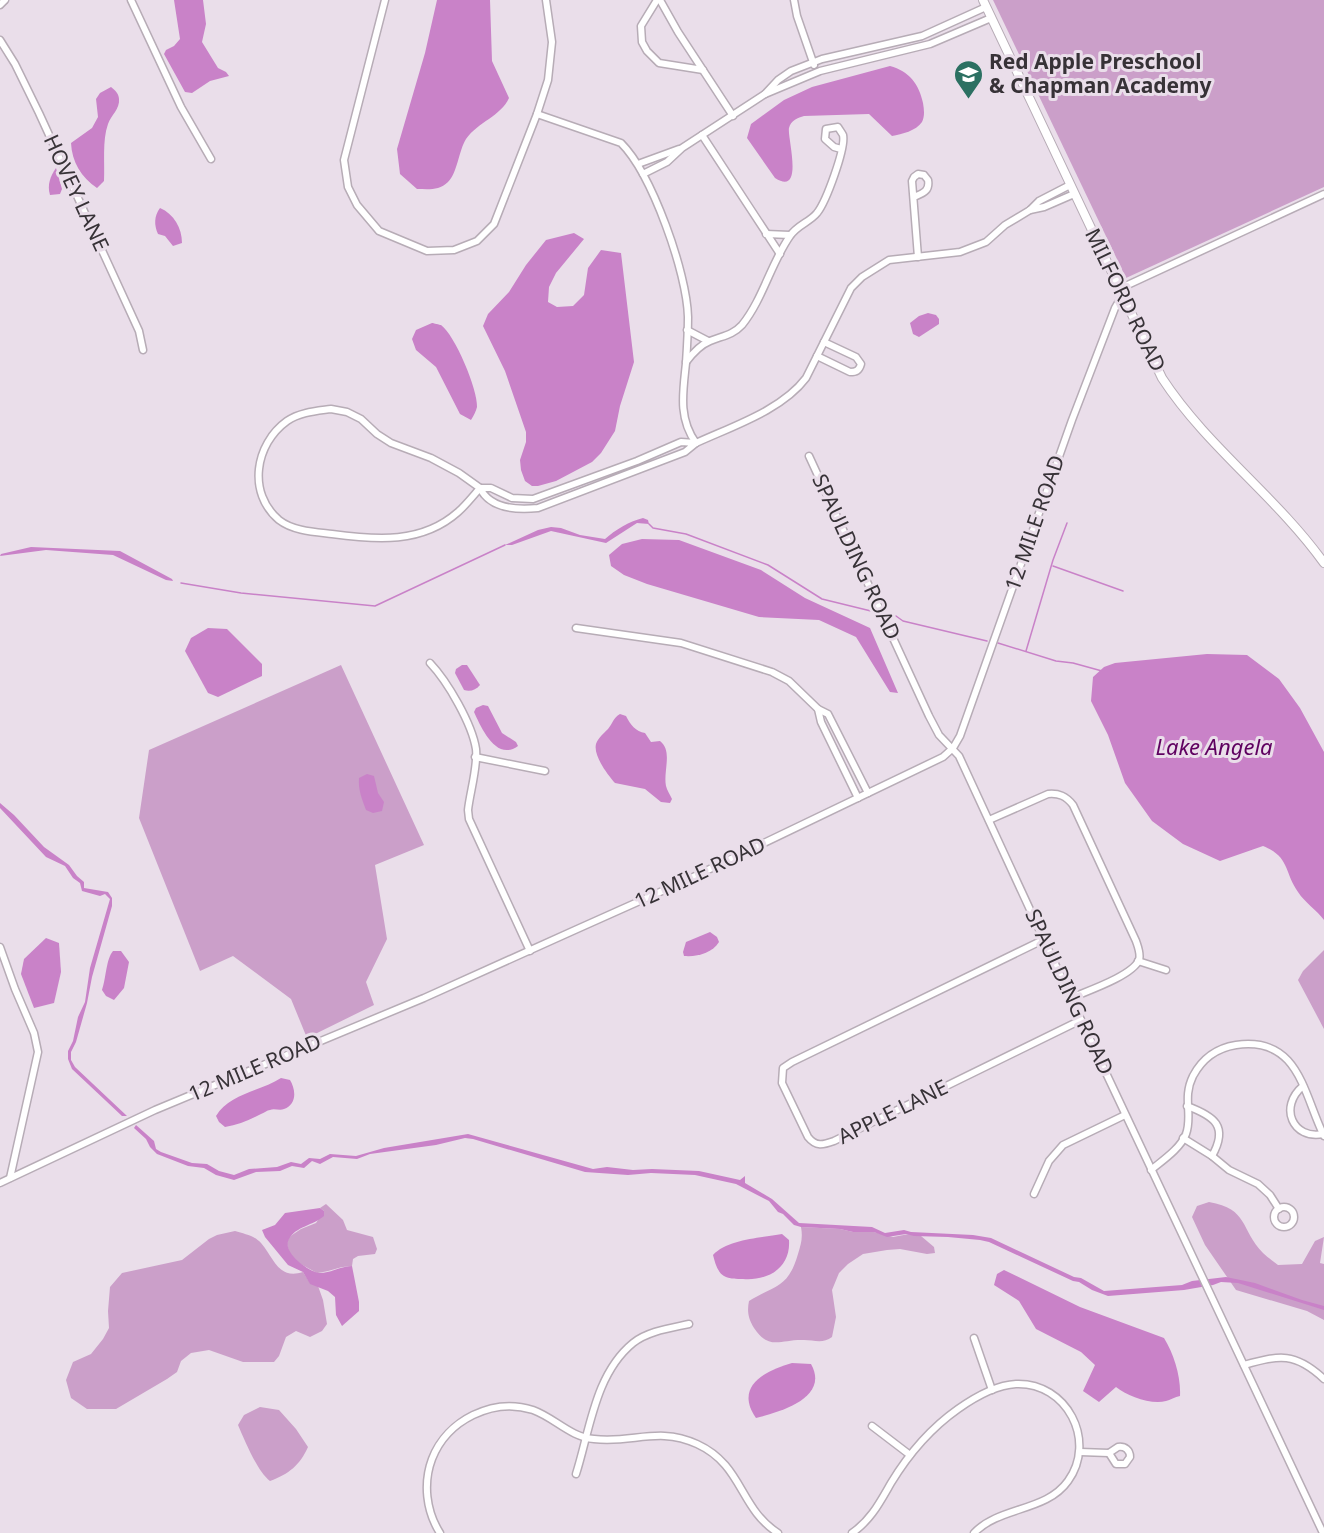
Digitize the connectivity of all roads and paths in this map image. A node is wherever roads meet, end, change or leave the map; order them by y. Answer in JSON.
{"nodes":[{"id":1,"x":5,"y":0,"type":"edge"},
{"id":2,"x":131,"y":0,"type":"edge"},
{"id":3,"x":385,"y":0,"type":"edge"},
{"id":4,"x":546,"y":0,"type":"edge"},
{"id":5,"x":658,"y":0,"type":"edge"},
{"id":6,"x":794,"y":0,"type":"edge"},
{"id":7,"x":984,"y":3,"type":"edge"},
{"id":8,"x":0,"y":4,"type":"edge"},
{"id":9,"x":991,"y":18,"type":"junction"},
{"id":10,"x":0,"y":40,"type":"edge"},
{"id":11,"x":813,"y":62,"type":"junction"},
{"id":12,"x":703,"y":70,"type":"junction"},
{"id":13,"x":816,"y":73,"type":"junction"},
{"id":14,"x":765,"y":94,"type":"junction"},
{"id":15,"x":537,"y":114,"type":"junction"},
{"id":16,"x":733,"y":116,"type":"junction"},
{"id":17,"x":702,"y":135,"type":"junction"},
{"id":18,"x":682,"y":148,"type":"junction"},
{"id":19,"x":841,"y":149,"type":"dead end"},
{"id":20,"x":211,"y":159,"type":"dead end"},
{"id":21,"x":638,"y":164,"type":"junction"},
{"id":22,"x":644,"y":174,"type":"junction"},
{"id":23,"x":1070,"y":185,"type":"junction"},
{"id":24,"x":1074,"y":194,"type":"junction"},
{"id":25,"x":1324,"y":194,"type":"edge"},
{"id":26,"x":914,"y":196,"type":"dead end"},
{"id":27,"x":1030,"y":210,"type":"junction"},
{"id":28,"x":766,"y":233,"type":"junction"},
{"id":29,"x":790,"y":235,"type":"junction"},
{"id":30,"x":780,"y":254,"type":"junction"},
{"id":31,"x":918,"y":257,"type":"junction"},
{"id":32,"x":1120,"y":292,"type":"junction"},
{"id":33,"x":687,"y":330,"type":"junction"},
{"id":34,"x":708,"y":341,"type":"junction"},
{"id":35,"x":824,"y":342,"type":"junction"},
{"id":36,"x":143,"y":350,"type":"dead end"},
{"id":37,"x":817,"y":356,"type":"junction"},
{"id":38,"x":686,"y":363,"type":"junction"},
{"id":39,"x":696,"y":443,"type":"junction"},
{"id":40,"x":809,"y":456,"type":"dead end"},
{"id":41,"x":480,"y":488,"type":"junction"},
{"id":42,"x":1324,"y":563,"type":"edge"},
{"id":43,"x":576,"y":628,"type":"dead end"},
{"id":44,"x":430,"y":663,"type":"dead end"},
{"id":45,"x":818,"y":709,"type":"junction"},
{"id":46,"x":953,"y":748,"type":"junction"},
{"id":47,"x":849,"y":754,"type":"junction"},
{"id":48,"x":475,"y":757,"type":"junction"},
{"id":49,"x":840,"y":759,"type":"junction"},
{"id":50,"x":545,"y":771,"type":"dead end"},
{"id":51,"x":868,"y":793,"type":"junction"},
{"id":52,"x":858,"y":798,"type":"junction"},
{"id":53,"x":989,"y":820,"type":"junction"},
{"id":54,"x":1045,"y":939,"type":"junction"},
{"id":55,"x":0,"y":947,"type":"edge"},
{"id":56,"x":530,"y":951,"type":"junction"},
{"id":57,"x":1138,"y":961,"type":"junction"},
{"id":58,"x":1166,"y":970,"type":"dead end"},
{"id":59,"x":1071,"y":998,"type":"junction"},
{"id":60,"x":1081,"y":1020,"type":"junction"},
{"id":61,"x":1303,"y":1086,"type":"junction"},
{"id":62,"x":1187,"y":1106,"type":"junction"},
{"id":63,"x":1125,"y":1115,"type":"junction"},
{"id":64,"x":1324,"y":1135,"type":"edge"},
{"id":65,"x":1183,"y":1138,"type":"junction"},
{"id":66,"x":1212,"y":1156,"type":"junction"},
{"id":67,"x":1151,"y":1170,"type":"junction"},
{"id":68,"x":10,"y":1178,"type":"junction"},
{"id":69,"x":0,"y":1183,"type":"edge"},
{"id":70,"x":1034,"y":1194,"type":"dead end"},
{"id":71,"x":1279,"y":1209,"type":"dead end"},
{"id":72,"x":689,"y":1324,"type":"dead end"},
{"id":73,"x":974,"y":1338,"type":"dead end"},
{"id":74,"x":1244,"y":1365,"type":"junction"},
{"id":75,"x":1324,"y":1379,"type":"edge"},
{"id":76,"x":992,"y":1390,"type":"junction"},
{"id":77,"x":872,"y":1426,"type":"dead end"},
{"id":78,"x":587,"y":1439,"type":"junction"},
{"id":79,"x":1080,"y":1452,"type":"junction"},
{"id":80,"x":1109,"y":1454,"type":"dead end"},
{"id":81,"x":910,"y":1455,"type":"junction"},
{"id":82,"x":576,"y":1474,"type":"dead end"},
{"id":83,"x":440,"y":1533,"type":"edge"},
{"id":84,"x":778,"y":1533,"type":"edge"},
{"id":85,"x":852,"y":1533,"type":"edge"},
{"id":86,"x":974,"y":1533,"type":"edge"},
{"id":87,"x":1323,"y":1533,"type":"edge"}],
"edges":[{"from":1,"to":8,"type":"street"},
{"from":2,"to":20,"type":"street"},
{"from":3,"to":15,"type":"street"},
{"from":4,"to":15,"type":"street"},
{"from":5,"to":12,"type":"street"},
{"from":5,"to":12,"type":"street"},
{"from":6,"to":11,"type":"street"},
{"from":7,"to":9,"type":"street","name":"MILFORD ROAD"},
{"from":7,"to":11,"type":"street"},
{"from":9,"to":13,"type":"street"},
{"from":9,"to":23,"type":"street","name":"MILFORD ROAD"},
{"from":10,"to":36,"type":"street","name":"HOVEY LANE"},
{"from":11,"to":13,"type":"street"},
{"from":11,"to":14,"type":"street"},
{"from":12,"to":16,"type":"street"},
{"from":13,"to":14,"type":"street"},
{"from":14,"to":16,"type":"street"},
{"from":15,"to":21,"type":"street"},
{"from":16,"to":17,"type":"street"},
{"from":17,"to":18,"type":"street"},
{"from":17,"to":28,"type":"street"},
{"from":18,"to":21,"type":"street"},
{"from":18,"to":22,"type":"street"},
{"from":19,"to":29,"type":"street"},
{"from":21,"to":22,"type":"street"},
{"from":22,"to":33,"type":"street"},
{"from":23,"to":24,"type":"street","name":"MILFORD ROAD"},
{"from":23,"to":27,"type":"street"},
{"from":24,"to":27,"type":"street"},
{"from":24,"to":32,"type":"street","name":"MILFORD ROAD"},
{"from":25,"to":32,"type":"street"},
{"from":26,"to":31,"type":"street"},
{"from":27,"to":31,"type":"street"},
{"from":28,"to":29,"type":"street"},
{"from":28,"to":30,"type":"street"},
{"from":29,"to":30,"type":"street"},
{"from":30,"to":34,"type":"street"},
{"from":31,"to":35,"type":"street"},
{"from":32,"to":42,"type":"street","name":"MILFORD ROAD"},
{"from":32,"to":46,"type":"street","name":"12 MILE ROAD"},
{"from":33,"to":34,"type":"street"},
{"from":33,"to":38,"type":"street"},
{"from":34,"to":38,"type":"street"},
{"from":35,"to":37,"type":"street"},
{"from":35,"to":37,"type":"street"},
{"from":37,"to":39,"type":"street"},
{"from":38,"to":39,"type":"street"},
{"from":39,"to":41,"type":"street"},
{"from":39,"to":41,"type":"street"},
{"from":40,"to":46,"type":"street","name":"SPAULDING ROAD"},
{"from":41,"to":41,"type":"street"},
{"from":43,"to":45,"type":"street"},
{"from":44,"to":48,"type":"street"},
{"from":45,"to":47,"type":"street"},
{"from":45,"to":49,"type":"street"},
{"from":46,"to":51,"type":"street","name":"12 MILE ROAD"},
{"from":46,"to":53,"type":"street","name":"SPAULDING ROAD"},
{"from":47,"to":49,"type":"street"},
{"from":47,"to":51,"type":"street"},
{"from":48,"to":50,"type":"street"},
{"from":48,"to":56,"type":"street"},
{"from":49,"to":52,"type":"street"},
{"from":51,"to":52,"type":"street","name":"12 MILE ROAD"},
{"from":52,"to":56,"type":"street","name":"12 MILE ROAD"},
{"from":53,"to":54,"type":"street","name":"SPAULDING ROAD"},
{"from":53,"to":57,"type":"street"},
{"from":54,"to":59,"type":"street","name":"SPAULDING ROAD"},
{"from":54,"to":60,"type":"street","name":"APPLE LANE"},
{"from":55,"to":68,"type":"street"},
{"from":56,"to":68,"type":"street","name":"12 MILE ROAD"},
{"from":57,"to":58,"type":"street"},
{"from":57,"to":59,"type":"street"},
{"from":59,"to":60,"type":"street","name":"SPAULDING ROAD"},
{"from":60,"to":63,"type":"street","name":"SPAULDING ROAD"},
{"from":61,"to":62,"type":"street"},
{"from":61,"to":64,"type":"street"},
{"from":61,"to":64,"type":"street"},
{"from":62,"to":65,"type":"street"},
{"from":62,"to":66,"type":"street"},
{"from":63,"to":67,"type":"street","name":"SPAULDING ROAD"},
{"from":63,"to":70,"type":"street"},
{"from":65,"to":66,"type":"street"},
{"from":65,"to":67,"type":"street"},
{"from":66,"to":71,"type":"street"},
{"from":67,"to":74,"type":"street","name":"SPAULDING ROAD"},
{"from":68,"to":69,"type":"street","name":"12 MILE ROAD"},
{"from":72,"to":78,"type":"street"},
{"from":73,"to":76,"type":"street"},
{"from":74,"to":75,"type":"street"},
{"from":74,"to":87,"type":"street","name":"SPAULDING ROAD"},
{"from":76,"to":79,"type":"street"},
{"from":76,"to":81,"type":"street"},
{"from":77,"to":81,"type":"street"},
{"from":78,"to":82,"type":"street"},
{"from":78,"to":83,"type":"street"},
{"from":78,"to":84,"type":"street"},
{"from":79,"to":80,"type":"street"},
{"from":79,"to":86,"type":"street"},
{"from":81,"to":85,"type":"street"}]}
